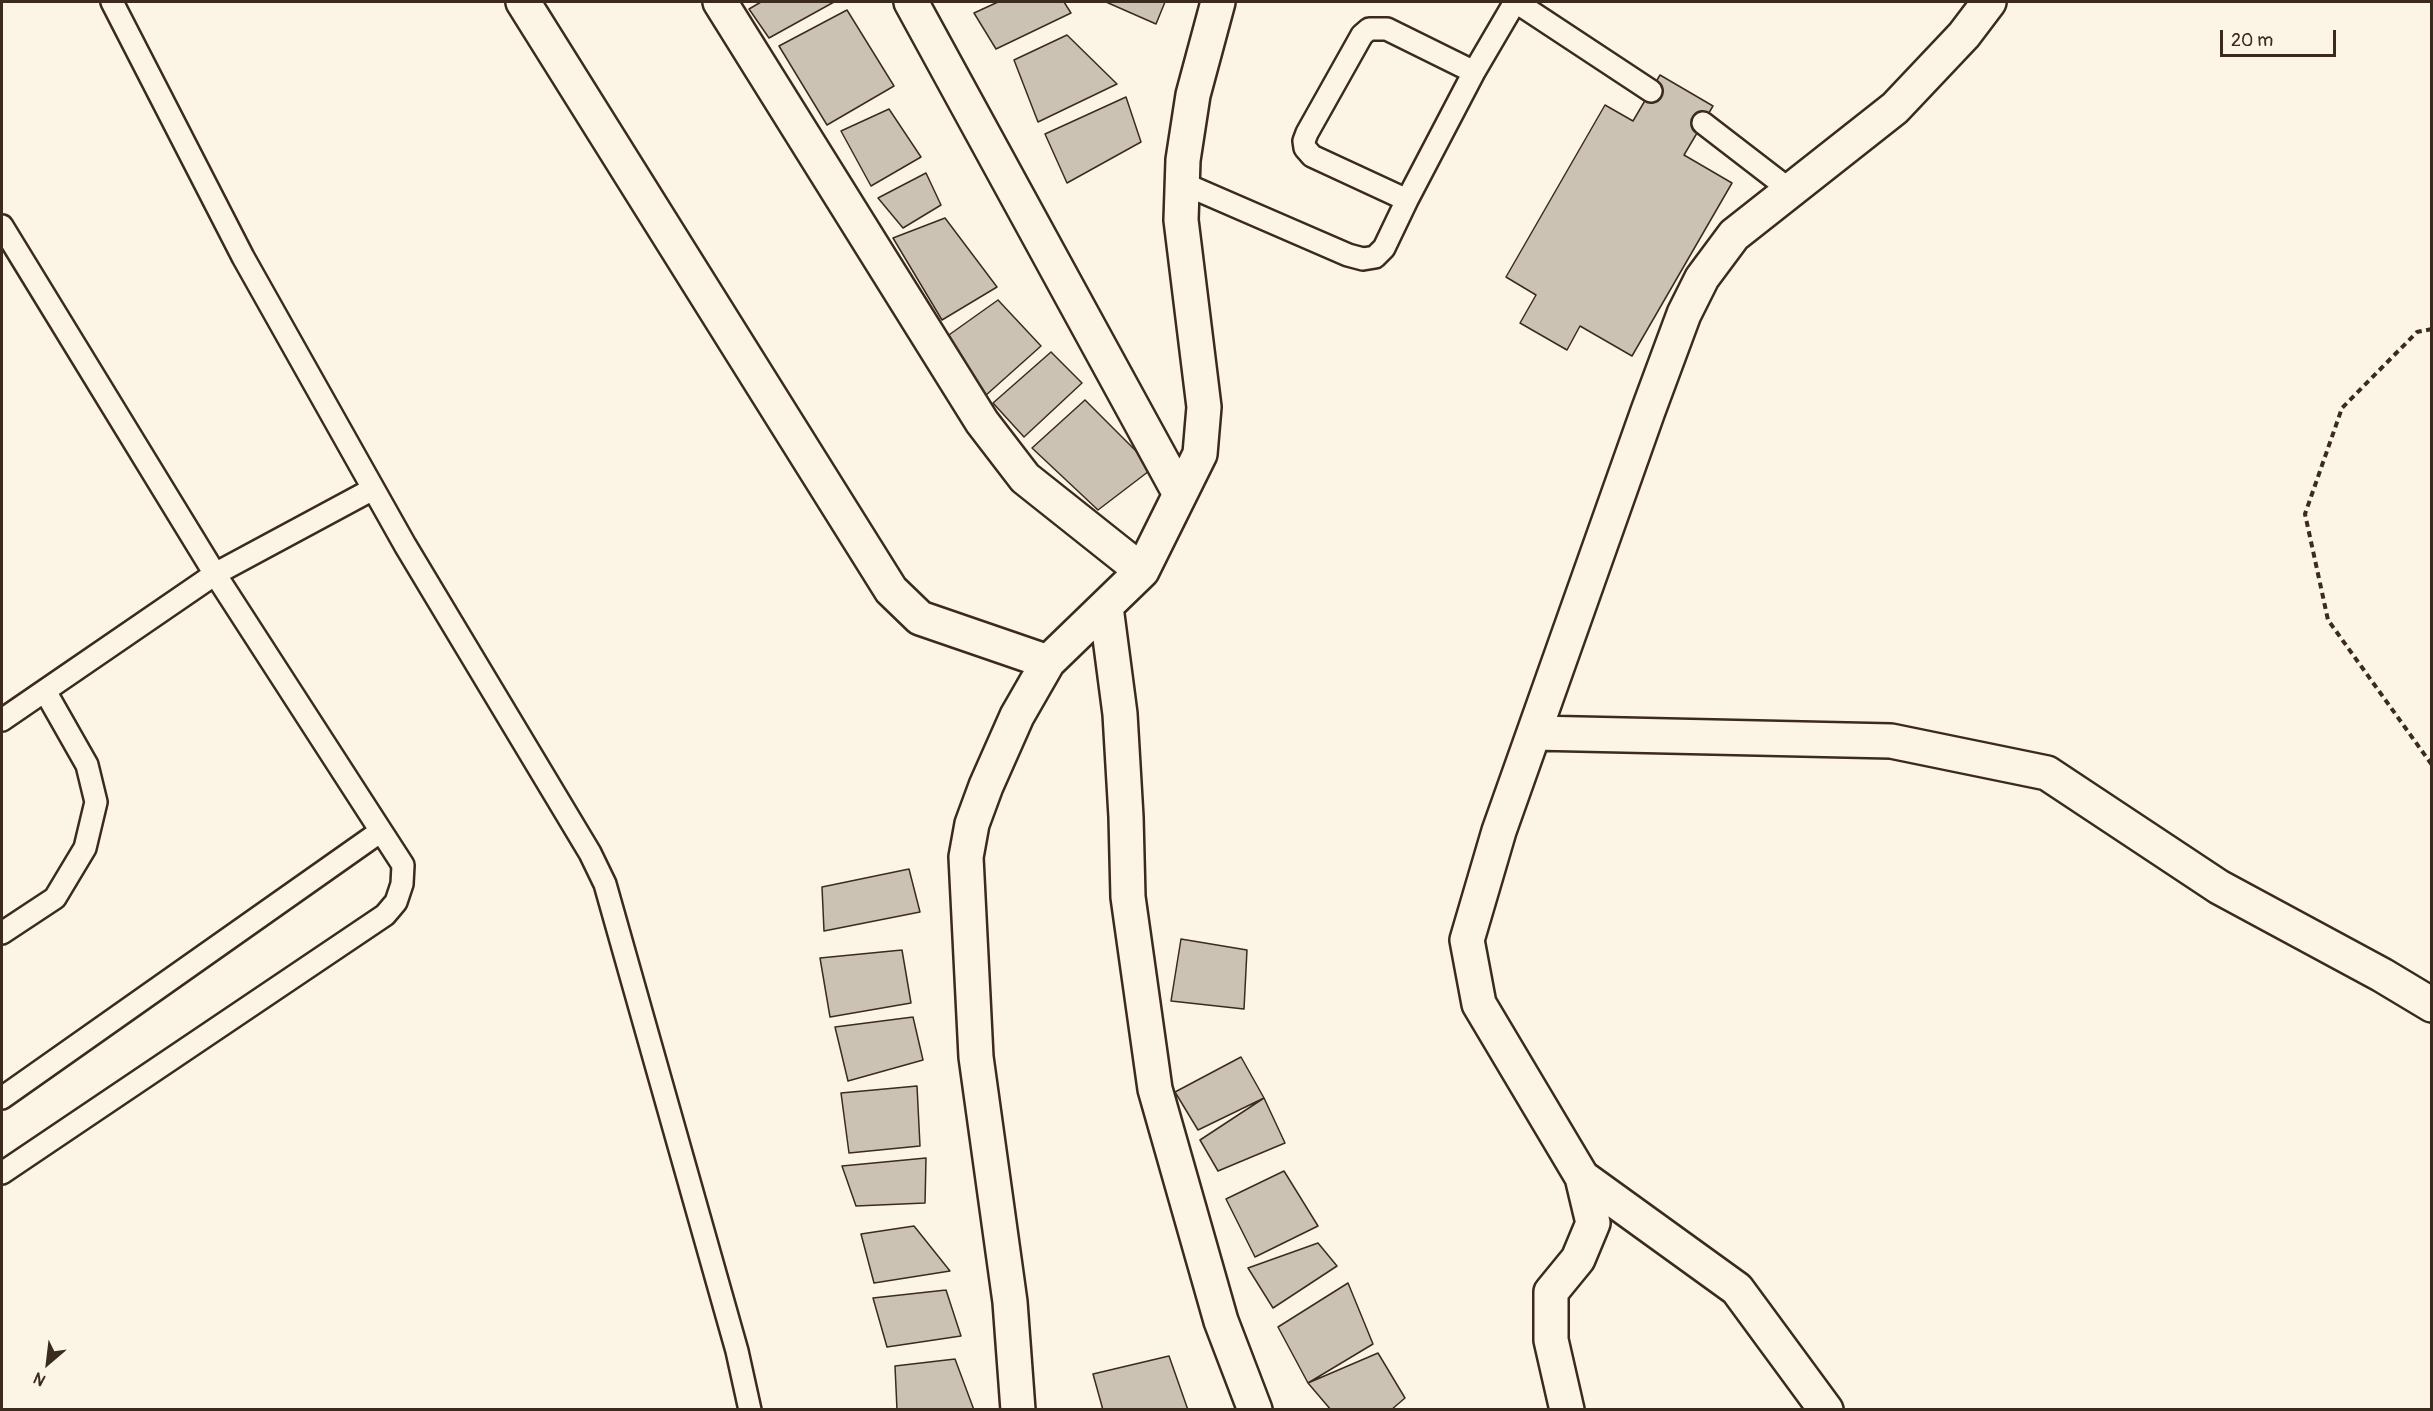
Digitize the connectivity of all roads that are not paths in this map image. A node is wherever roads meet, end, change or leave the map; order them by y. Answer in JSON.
{"nodes":[{"id":1,"x":112,"y":2,"type":"edge"},
{"id":2,"x":523,"y":2,"type":"edge"},
{"id":3,"x":720,"y":2,"type":"edge"},
{"id":4,"x":911,"y":2,"type":"edge"},
{"id":5,"x":1218,"y":2,"type":"edge"},
{"id":6,"x":1515,"y":2,"type":"edge"},
{"id":7,"x":1989,"y":2,"type":"edge"},
{"id":8,"x":1474,"y":72,"type":"junction"},
{"id":9,"x":1652,"y":91,"type":"dead end"},
{"id":10,"x":1703,"y":123,"type":"dead end"},
{"id":11,"x":1182,"y":183,"type":"junction"},
{"id":12,"x":1790,"y":190,"type":"junction"},
{"id":13,"x":1407,"y":200,"type":"junction"},
{"id":14,"x":2,"y":226,"type":"edge"},
{"id":15,"x":373,"y":489,"type":"junction"},
{"id":16,"x":1180,"y":494,"type":"junction"},
{"id":17,"x":1142,"y":571,"type":"junction"},
{"id":18,"x":215,"y":574,"type":"junction"},
{"id":19,"x":1106,"y":607,"type":"junction"},
{"id":20,"x":1048,"y":662,"type":"junction"},
{"id":21,"x":45,"y":691,"type":"junction"},
{"id":22,"x":2,"y":720,"type":"edge"},
{"id":23,"x":1535,"y":733,"type":"junction"},
{"id":24,"x":381,"y":831,"type":"junction"},
{"id":25,"x":2,"y":933,"type":"edge"},
{"id":26,"x":2432,"y":1005,"type":"edge"},
{"id":27,"x":2,"y":1098,"type":"edge"},
{"id":28,"x":2,"y":1173,"type":"edge"},
{"id":29,"x":1582,"y":1177,"type":"junction"},
{"id":30,"x":750,"y":1410,"type":"edge"},
{"id":31,"x":1018,"y":1410,"type":"edge"},
{"id":32,"x":1255,"y":1410,"type":"edge"},
{"id":33,"x":1567,"y":1410,"type":"edge"},
{"id":34,"x":1826,"y":1410,"type":"edge"}],
"edges":[{"from":1,"to":15,"type":"lane"},
{"from":2,"to":20,"type":"street"},
{"from":3,"to":17,"type":"street"},
{"from":4,"to":16,"type":"street"},
{"from":5,"to":11,"type":"street"},
{"from":6,"to":8,"type":"lane"},
{"from":6,"to":9,"type":"lane"},
{"from":7,"to":12,"type":"street"},
{"from":8,"to":13,"type":"lane"},
{"from":8,"to":13,"type":"lane"},
{"from":10,"to":12,"type":"lane"},
{"from":11,"to":13,"type":"lane"},
{"from":11,"to":16,"type":"street"},
{"from":12,"to":23,"type":"street"},
{"from":14,"to":18,"type":"lane"},
{"from":15,"to":18,"type":"lane"},
{"from":15,"to":30,"type":"lane"},
{"from":16,"to":17,"type":"street"},
{"from":17,"to":19,"type":"street"},
{"from":18,"to":21,"type":"lane"},
{"from":18,"to":24,"type":"lane"},
{"from":19,"to":20,"type":"street"},
{"from":19,"to":32,"type":"street"},
{"from":20,"to":31,"type":"street"},
{"from":21,"to":22,"type":"lane"},
{"from":21,"to":25,"type":"lane"},
{"from":23,"to":26,"type":"street"},
{"from":23,"to":29,"type":"street"},
{"from":24,"to":27,"type":"lane"},
{"from":24,"to":28,"type":"lane"},
{"from":29,"to":33,"type":"street"},
{"from":29,"to":34,"type":"street"}]}
